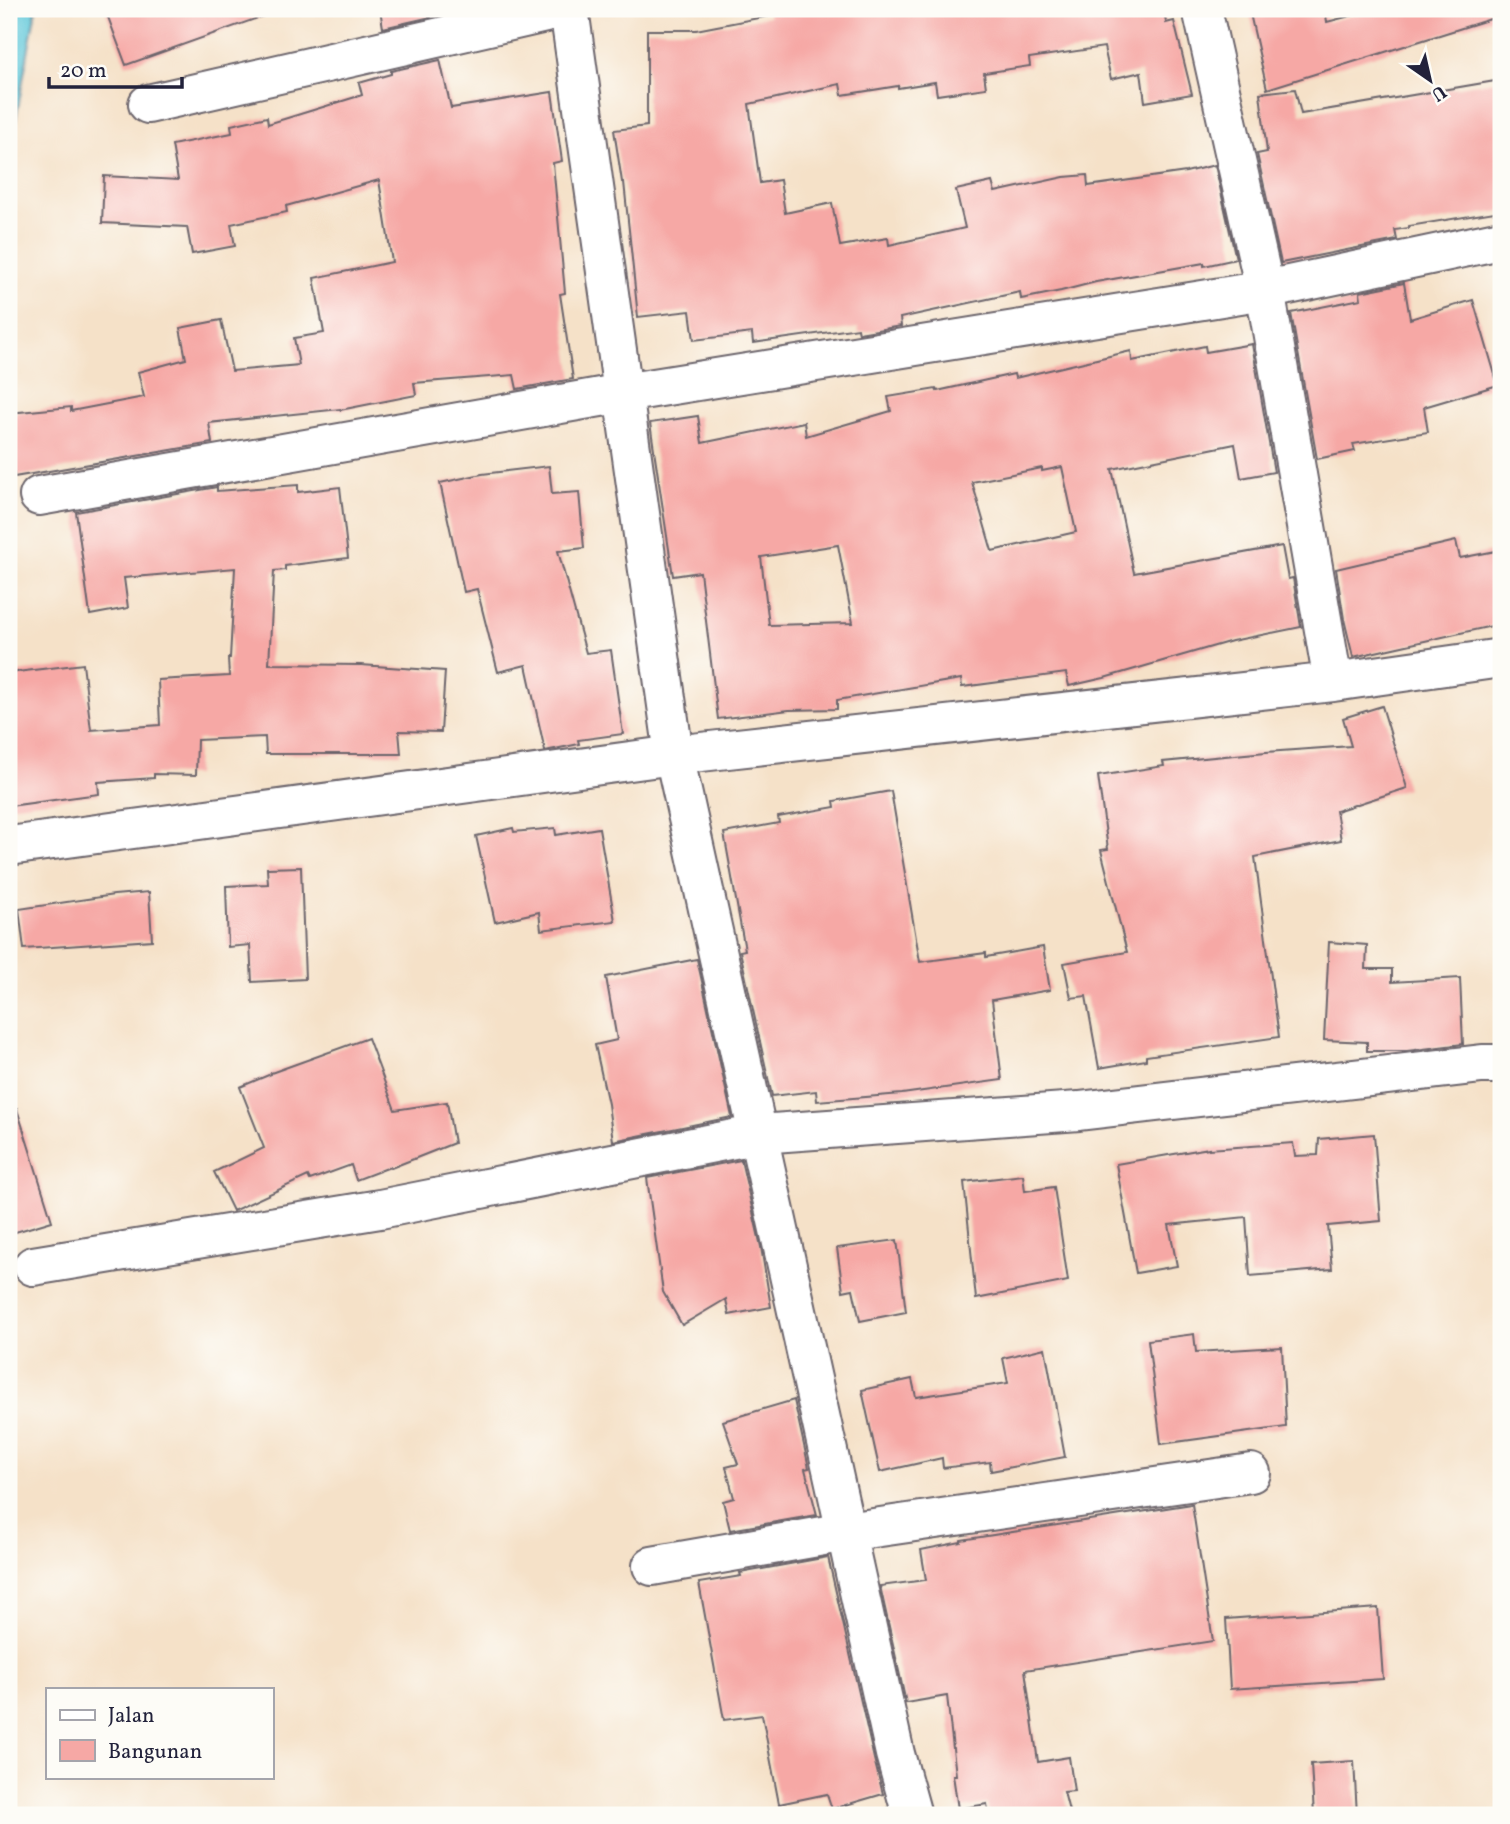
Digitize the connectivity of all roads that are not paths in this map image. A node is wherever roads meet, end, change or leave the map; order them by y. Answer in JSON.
{"nodes":[{"id":1,"x":563,"y":9,"type":"edge"},
{"id":2,"x":569,"y":9,"type":"edge"},
{"id":3,"x":1202,"y":9,"type":"edge"},
{"id":4,"x":148,"y":104,"type":"dead end"},
{"id":5,"x":1501,"y":240,"type":"edge"},
{"id":6,"x":1265,"y":290,"type":"junction"},
{"id":7,"x":623,"y":393,"type":"junction"},
{"id":8,"x":39,"y":496,"type":"dead end"},
{"id":9,"x":1501,"y":658,"type":"edge"},
{"id":10,"x":1333,"y":682,"type":"junction"},
{"id":11,"x":674,"y":755,"type":"junction"},
{"id":12,"x":9,"y":846,"type":"edge"},
{"id":13,"x":1501,"y":1064,"type":"edge"},
{"id":14,"x":759,"y":1134,"type":"junction"},
{"id":15,"x":33,"y":1266,"type":"dead end"},
{"id":16,"x":1251,"y":1473,"type":"dead end"},
{"id":17,"x":846,"y":1532,"type":"junction"},
{"id":18,"x":652,"y":1566,"type":"dead end"},
{"id":19,"x":912,"y":1815,"type":"edge"}],
"edges":[{"from":1,"to":4,"type":"street"},
{"from":2,"to":7,"type":"street"},
{"from":3,"to":6,"type":"street"},
{"from":5,"to":6,"type":"street"},
{"from":6,"to":7,"type":"street"},
{"from":6,"to":10,"type":"street"},
{"from":7,"to":8,"type":"street"},
{"from":7,"to":11,"type":"street"},
{"from":9,"to":10,"type":"street"},
{"from":10,"to":11,"type":"street"},
{"from":11,"to":12,"type":"street"},
{"from":11,"to":14,"type":"street"},
{"from":13,"to":14,"type":"street"},
{"from":14,"to":15,"type":"street"},
{"from":14,"to":17,"type":"street"},
{"from":16,"to":17,"type":"street"},
{"from":17,"to":18,"type":"street"},
{"from":17,"to":19,"type":"street"}]}
